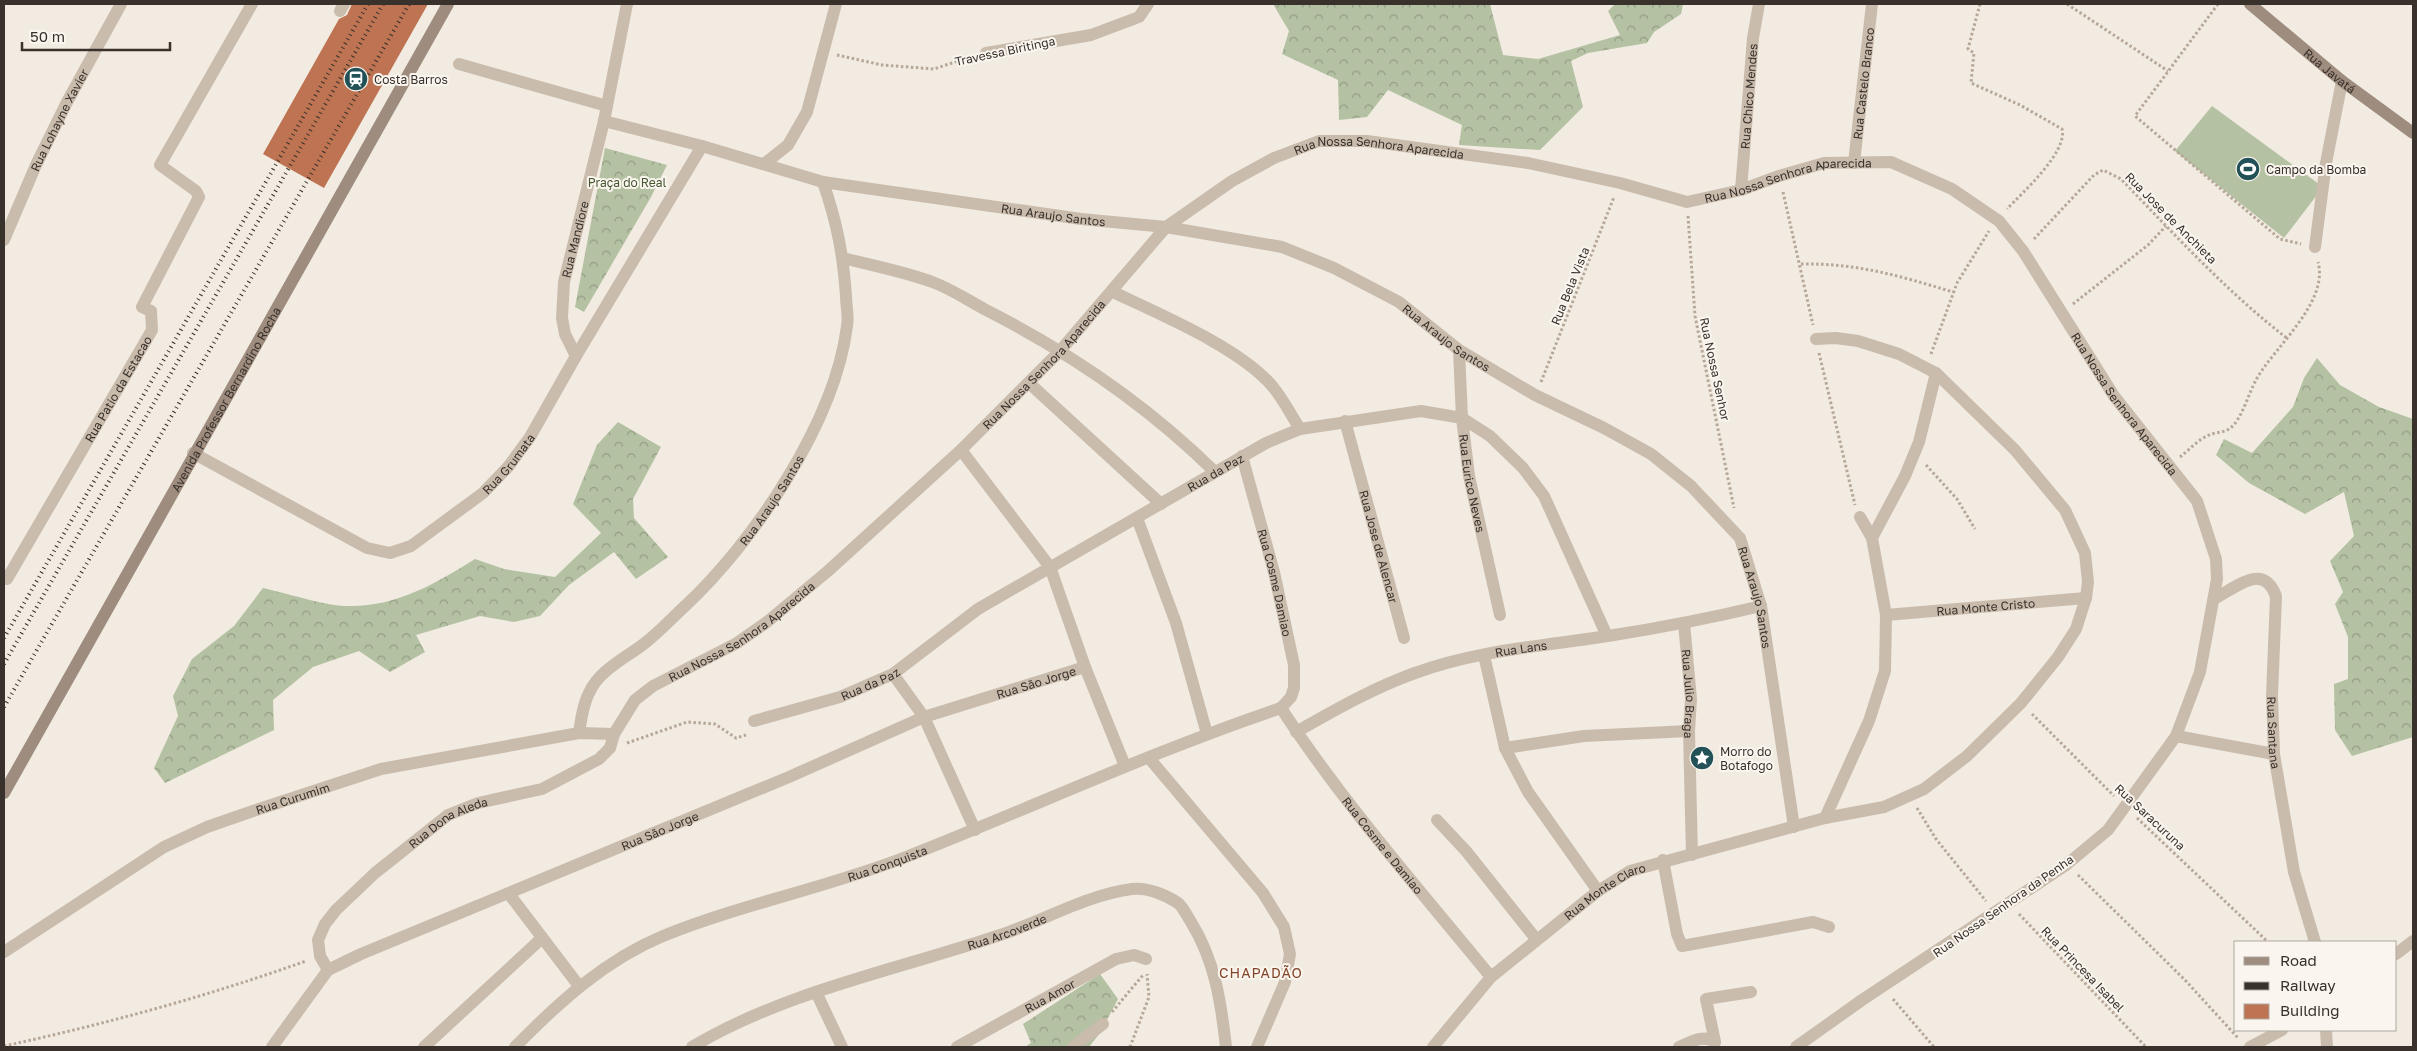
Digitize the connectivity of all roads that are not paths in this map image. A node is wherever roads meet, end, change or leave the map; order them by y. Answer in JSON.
{"nodes":[{"id":1,"x":121,"y":4,"type":"edge"},
{"id":2,"x":252,"y":4,"type":"edge"},
{"id":3,"x":448,"y":4,"type":"edge"},
{"id":4,"x":627,"y":4,"type":"edge"},
{"id":5,"x":836,"y":4,"type":"edge"},
{"id":6,"x":1148,"y":4,"type":"edge"},
{"id":7,"x":1759,"y":4,"type":"edge"},
{"id":8,"x":1872,"y":4,"type":"edge"},
{"id":9,"x":2250,"y":4,"type":"edge"},
{"id":10,"x":986,"y":53,"type":"road end"},
{"id":11,"x":459,"y":64,"type":"dead end"},
{"id":12,"x":2342,"y":81,"type":"junction"},
{"id":13,"x":607,"y":106,"type":"junction"},
{"id":14,"x":604,"y":121,"type":"junction"},
{"id":15,"x":2413,"y":133,"type":"edge"},
{"id":16,"x":702,"y":146,"type":"junction"},
{"id":17,"x":1854,"y":163,"type":"junction"},
{"id":18,"x":764,"y":164,"type":"junction"},
{"id":19,"x":823,"y":182,"type":"junction"},
{"id":20,"x":1741,"y":190,"type":"junction"},
{"id":21,"x":1166,"y":227,"type":"junction"},
{"id":22,"x":4,"y":240,"type":"edge"},
{"id":23,"x":2314,"y":247,"type":"road end"},
{"id":24,"x":843,"y":258,"type":"junction"},
{"id":25,"x":1113,"y":292,"type":"junction"},
{"id":26,"x":1816,"y":339,"type":"dead end"},
{"id":27,"x":1459,"y":350,"type":"junction"},
{"id":28,"x":1060,"y":351,"type":"junction"},
{"id":29,"x":576,"y":356,"type":"junction"},
{"id":30,"x":1931,"y":371,"type":"junction"},
{"id":31,"x":1029,"y":383,"type":"junction"},
{"id":32,"x":1462,"y":418,"type":"junction"},
{"id":33,"x":1345,"y":421,"type":"junction"},
{"id":34,"x":1300,"y":429,"type":"junction"},
{"id":35,"x":961,"y":450,"type":"junction"},
{"id":36,"x":193,"y":453,"type":"junction"},
{"id":37,"x":1242,"y":456,"type":"junction"},
{"id":38,"x":1215,"y":472,"type":"junction"},
{"id":39,"x":2197,"y":501,"type":"joint"},
{"id":40,"x":1161,"y":504,"type":"junction"},
{"id":41,"x":1860,"y":517,"type":"dead end"},
{"id":42,"x":1137,"y":518,"type":"junction"},
{"id":43,"x":1872,"y":538,"type":"junction"},
{"id":44,"x":1050,"y":567,"type":"junction"},
{"id":45,"x":7,"y":579,"type":"dead end"},
{"id":46,"x":2086,"y":598,"type":"junction"},
{"id":47,"x":2214,"y":599,"type":"junction"},
{"id":48,"x":1761,"y":606,"type":"junction"},
{"id":49,"x":1500,"y":614,"type":"dead end"},
{"id":50,"x":1886,"y":615,"type":"junction"},
{"id":51,"x":1684,"y":623,"type":"junction"},
{"id":52,"x":1608,"y":636,"type":"junction"},
{"id":53,"x":1404,"y":638,"type":"dead end"},
{"id":54,"x":1484,"y":655,"type":"junction"},
{"id":55,"x":1085,"y":667,"type":"junction"},
{"id":56,"x":892,"y":674,"type":"junction"},
{"id":57,"x":1281,"y":708,"type":"junction"},
{"id":58,"x":924,"y":717,"type":"junction"},
{"id":59,"x":754,"y":721,"type":"road end"},
{"id":60,"x":1689,"y":731,"type":"junction"},
{"id":61,"x":1296,"y":732,"type":"junction"},
{"id":62,"x":579,"y":733,"type":"junction"},
{"id":63,"x":1207,"y":734,"type":"junction"},
{"id":64,"x":2176,"y":736,"type":"junction"},
{"id":65,"x":612,"y":738,"type":"junction"},
{"id":66,"x":1505,"y":748,"type":"junction"},
{"id":67,"x":2274,"y":754,"type":"junction"},
{"id":68,"x":1149,"y":758,"type":"junction"},
{"id":69,"x":1125,"y":766,"type":"junction"},
{"id":70,"x":4,"y":793,"type":"edge"},
{"id":71,"x":1825,"y":818,"type":"junction"},
{"id":72,"x":1437,"y":820,"type":"dead end"},
{"id":73,"x":1794,"y":826,"type":"junction"},
{"id":74,"x":975,"y":830,"type":"junction"},
{"id":75,"x":1692,"y":854,"type":"junction"},
{"id":76,"x":1662,"y":860,"type":"junction"},
{"id":77,"x":1598,"y":891,"type":"junction"},
{"id":78,"x":509,"y":894,"type":"junction"},
{"id":79,"x":1828,"y":927,"type":"dead end"},
{"id":80,"x":542,"y":938,"type":"junction"},
{"id":81,"x":1536,"y":939,"type":"junction"},
{"id":82,"x":2315,"y":941,"type":"edge"},
{"id":83,"x":2413,"y":941,"type":"edge"},
{"id":84,"x":4,"y":952,"type":"edge"},
{"id":85,"x":2397,"y":953,"type":"edge"},
{"id":86,"x":1146,"y":959,"type":"dead end"},
{"id":87,"x":328,"y":970,"type":"junction"},
{"id":88,"x":1491,"y":976,"type":"junction"},
{"id":89,"x":579,"y":986,"type":"junction"},
{"id":90,"x":816,"y":992,"type":"junction"},
{"id":91,"x":1751,"y":992,"type":"dead end"},
{"id":92,"x":1103,"y":1024,"type":"road end"},
{"id":93,"x":2279,"y":1031,"type":"edge"},
{"id":94,"x":2326,"y":1031,"type":"edge"},
{"id":95,"x":2245,"y":1044,"type":"edge"},
{"id":96,"x":272,"y":1047,"type":"edge"},
{"id":97,"x":424,"y":1047,"type":"edge"},
{"id":98,"x":515,"y":1047,"type":"edge"},
{"id":99,"x":692,"y":1047,"type":"edge"},
{"id":100,"x":842,"y":1047,"type":"edge"},
{"id":101,"x":957,"y":1047,"type":"edge"},
{"id":102,"x":1073,"y":1047,"type":"edge"},
{"id":103,"x":1226,"y":1047,"type":"edge"},
{"id":104,"x":1257,"y":1047,"type":"edge"},
{"id":105,"x":1433,"y":1047,"type":"edge"},
{"id":106,"x":1679,"y":1047,"type":"edge"},
{"id":107,"x":1796,"y":1047,"type":"edge"},
{"id":108,"x":2327,"y":1047,"type":"edge"}],
"edges":[{"from":1,"to":22,"type":"street","name":"Rua Lohayne Xavier"},
{"from":2,"to":45,"type":"street","name":"Rua Patio da Estacao"},
{"from":3,"to":36,"type":"main road","name":"Avenida Professor Bernardino Rocha"},
{"from":4,"to":13,"type":"street","name":"Rua Mandiore"},
{"from":5,"to":18,"type":"street"},
{"from":6,"to":10,"type":"street","name":"Travessa Biritinga"},
{"from":7,"to":20,"type":"street","name":"Rua Chico Mendes"},
{"from":8,"to":17,"type":"street","name":"Rua Castelo Branco"},
{"from":9,"to":12,"type":"main road","name":"Rua Javatá"},
{"from":11,"to":13,"type":"street"},
{"from":12,"to":15,"type":"main road","name":"Rua Javatá"},
{"from":12,"to":23,"type":"street"},
{"from":13,"to":14,"type":"street","name":"Rua Mandiore"},
{"from":14,"to":16,"type":"street","name":"Rua Araujo Santos"},
{"from":14,"to":29,"type":"street","name":"Rua Mandiore"},
{"from":16,"to":18,"type":"street","name":"Rua Araujo Santos"},
{"from":16,"to":29,"type":"street","name":"Rua Grumata"},
{"from":17,"to":20,"type":"street","name":"Rua Nossa Senhora Aparecida"},
{"from":17,"to":39,"type":"street","name":"Rua Nossa Senhora Aparecida"},
{"from":18,"to":19,"type":"street","name":"Rua Araujo Santos"},
{"from":19,"to":21,"type":"street","name":"Rua Araujo Santos"},
{"from":19,"to":24,"type":"street","name":"Rua Araujo Santos"},
{"from":20,"to":21,"type":"street","name":"Rua Nossa Senhora Aparecida"},
{"from":21,"to":25,"type":"street","name":"Rua Nossa Senhora Aparecida"},
{"from":21,"to":27,"type":"street","name":"Rua Araujo Santos"},
{"from":24,"to":28,"type":"street"},
{"from":24,"to":62,"type":"street","name":"Rua Araujo Santos"},
{"from":25,"to":28,"type":"street","name":"Rua Nossa Senhora Aparecida"},
{"from":25,"to":34,"type":"street"},
{"from":26,"to":30,"type":"street","name":"Rua Monte Claro"},
{"from":27,"to":32,"type":"street","name":"Rua Eurico Neves"},
{"from":27,"to":48,"type":"street","name":"Rua Araujo Santos"},
{"from":28,"to":31,"type":"street","name":"Rua Nossa Senhora Aparecida"},
{"from":28,"to":38,"type":"street"},
{"from":29,"to":36,"type":"street","name":"Rua Grumata"},
{"from":30,"to":43,"type":"street"},
{"from":30,"to":46,"type":"street","name":"Rua Monte Claro"},
{"from":31,"to":35,"type":"street","name":"Rua Nossa Senhora Aparecida"},
{"from":31,"to":40,"type":"street"},
{"from":32,"to":33,"type":"street","name":"Rua da Paz"},
{"from":32,"to":49,"type":"street","name":"Rua Eurico Neves"},
{"from":32,"to":52,"type":"street","name":"Rua da Paz"},
{"from":33,"to":34,"type":"street","name":"Rua da Paz"},
{"from":33,"to":53,"type":"street","name":"Rua Jose de Alencar"},
{"from":34,"to":37,"type":"street","name":"Rua da Paz"},
{"from":35,"to":44,"type":"street"},
{"from":35,"to":65,"type":"street","name":"Rua Nossa Senhora Aparecida"},
{"from":36,"to":70,"type":"main road","name":"Avenida Professor Bernardino Rocha"},
{"from":37,"to":38,"type":"street","name":"Rua da Paz"},
{"from":37,"to":57,"type":"street","name":"Rua Cosme Damiao"},
{"from":38,"to":40,"type":"street","name":"Rua da Paz"},
{"from":39,"to":47,"type":"street","name":"Rua Nossa Senhora da Penha"},
{"from":40,"to":42,"type":"street","name":"Rua da Paz"},
{"from":41,"to":43,"type":"street"},
{"from":42,"to":44,"type":"street","name":"Rua da Paz"},
{"from":42,"to":63,"type":"street"},
{"from":43,"to":50,"type":"street"},
{"from":44,"to":55,"type":"street"},
{"from":44,"to":56,"type":"street","name":"Rua da Paz"},
{"from":46,"to":50,"type":"street","name":"Rua Monte Cristo"},
{"from":46,"to":71,"type":"street","name":"Rua Monte Claro"},
{"from":47,"to":64,"type":"street","name":"Rua Nossa Senhora da Penha"},
{"from":47,"to":67,"type":"street","name":"Rua Santana"},
{"from":48,"to":51,"type":"street","name":"Rua Lans"},
{"from":48,"to":73,"type":"street","name":"Rua Araujo Santos"},
{"from":50,"to":71,"type":"street"},
{"from":51,"to":52,"type":"street","name":"Rua Lans"},
{"from":51,"to":60,"type":"street","name":"Rua Julio Braga"},
{"from":52,"to":54,"type":"street","name":"Rua Lans"},
{"from":54,"to":61,"type":"street","name":"Rua Lans"},
{"from":54,"to":66,"type":"street"},
{"from":55,"to":58,"type":"street","name":"Rua São Jorge"},
{"from":55,"to":69,"type":"street"},
{"from":56,"to":58,"type":"street"},
{"from":56,"to":59,"type":"street","name":"Rua da Paz"},
{"from":57,"to":61,"type":"street","name":"Rua Cosme e Damiao"},
{"from":57,"to":63,"type":"street","name":"Rua Conquista"},
{"from":58,"to":74,"type":"street"},
{"from":58,"to":78,"type":"street","name":"Rua São Jorge"},
{"from":60,"to":66,"type":"street"},
{"from":60,"to":75,"type":"street","name":"Rua Julio Braga"},
{"from":61,"to":88,"type":"street","name":"Rua Cosme e Damiao"},
{"from":62,"to":65,"type":"street","name":"Rua Curumim"},
{"from":62,"to":84,"type":"street","name":"Rua Curumim"},
{"from":63,"to":68,"type":"street","name":"Rua Conquista"},
{"from":64,"to":67,"type":"street"},
{"from":64,"to":107,"type":"street","name":"Rua Nossa Senhora da Penha"},
{"from":65,"to":87,"type":"street","name":"Rua Dona Aleda"},
{"from":66,"to":77,"type":"street"},
{"from":67,"to":82,"type":"street","name":"Rua Santana"},
{"from":68,"to":69,"type":"street","name":"Rua Conquista"},
{"from":68,"to":104,"type":"street"},
{"from":69,"to":74,"type":"street","name":"Rua Conquista"},
{"from":71,"to":73,"type":"street","name":"Rua Monte Claro"},
{"from":72,"to":81,"type":"street"},
{"from":73,"to":75,"type":"street","name":"Rua Monte Claro"},
{"from":74,"to":89,"type":"street","name":"Rua Conquista"},
{"from":75,"to":76,"type":"street","name":"Rua Monte Claro"},
{"from":76,"to":77,"type":"street","name":"Rua Monte Claro"},
{"from":76,"to":79,"type":"street"},
{"from":77,"to":81,"type":"street","name":"Rua Monte Claro"},
{"from":78,"to":80,"type":"street"},
{"from":78,"to":87,"type":"street","name":"Rua São Jorge"},
{"from":80,"to":89,"type":"street"},
{"from":80,"to":97,"type":"street"},
{"from":81,"to":88,"type":"street","name":"Rua Monte Claro"},
{"from":83,"to":85,"type":"street"},
{"from":86,"to":101,"type":"street","name":"Rua Amor"},
{"from":87,"to":96,"type":"street","name":"Rua São Jorge"},
{"from":88,"to":105,"type":"street","name":"Rua Monte Claro"},
{"from":89,"to":98,"type":"street","name":"Rua Conquista"},
{"from":90,"to":99,"type":"street","name":"Rua Arcoverde"},
{"from":90,"to":100,"type":"street"},
{"from":90,"to":103,"type":"street","name":"Rua Arcoverde"},
{"from":91,"to":106,"type":"street"},
{"from":92,"to":102,"type":"street"},
{"from":93,"to":95,"type":"street"},
{"from":94,"to":108,"type":"street"}]}
